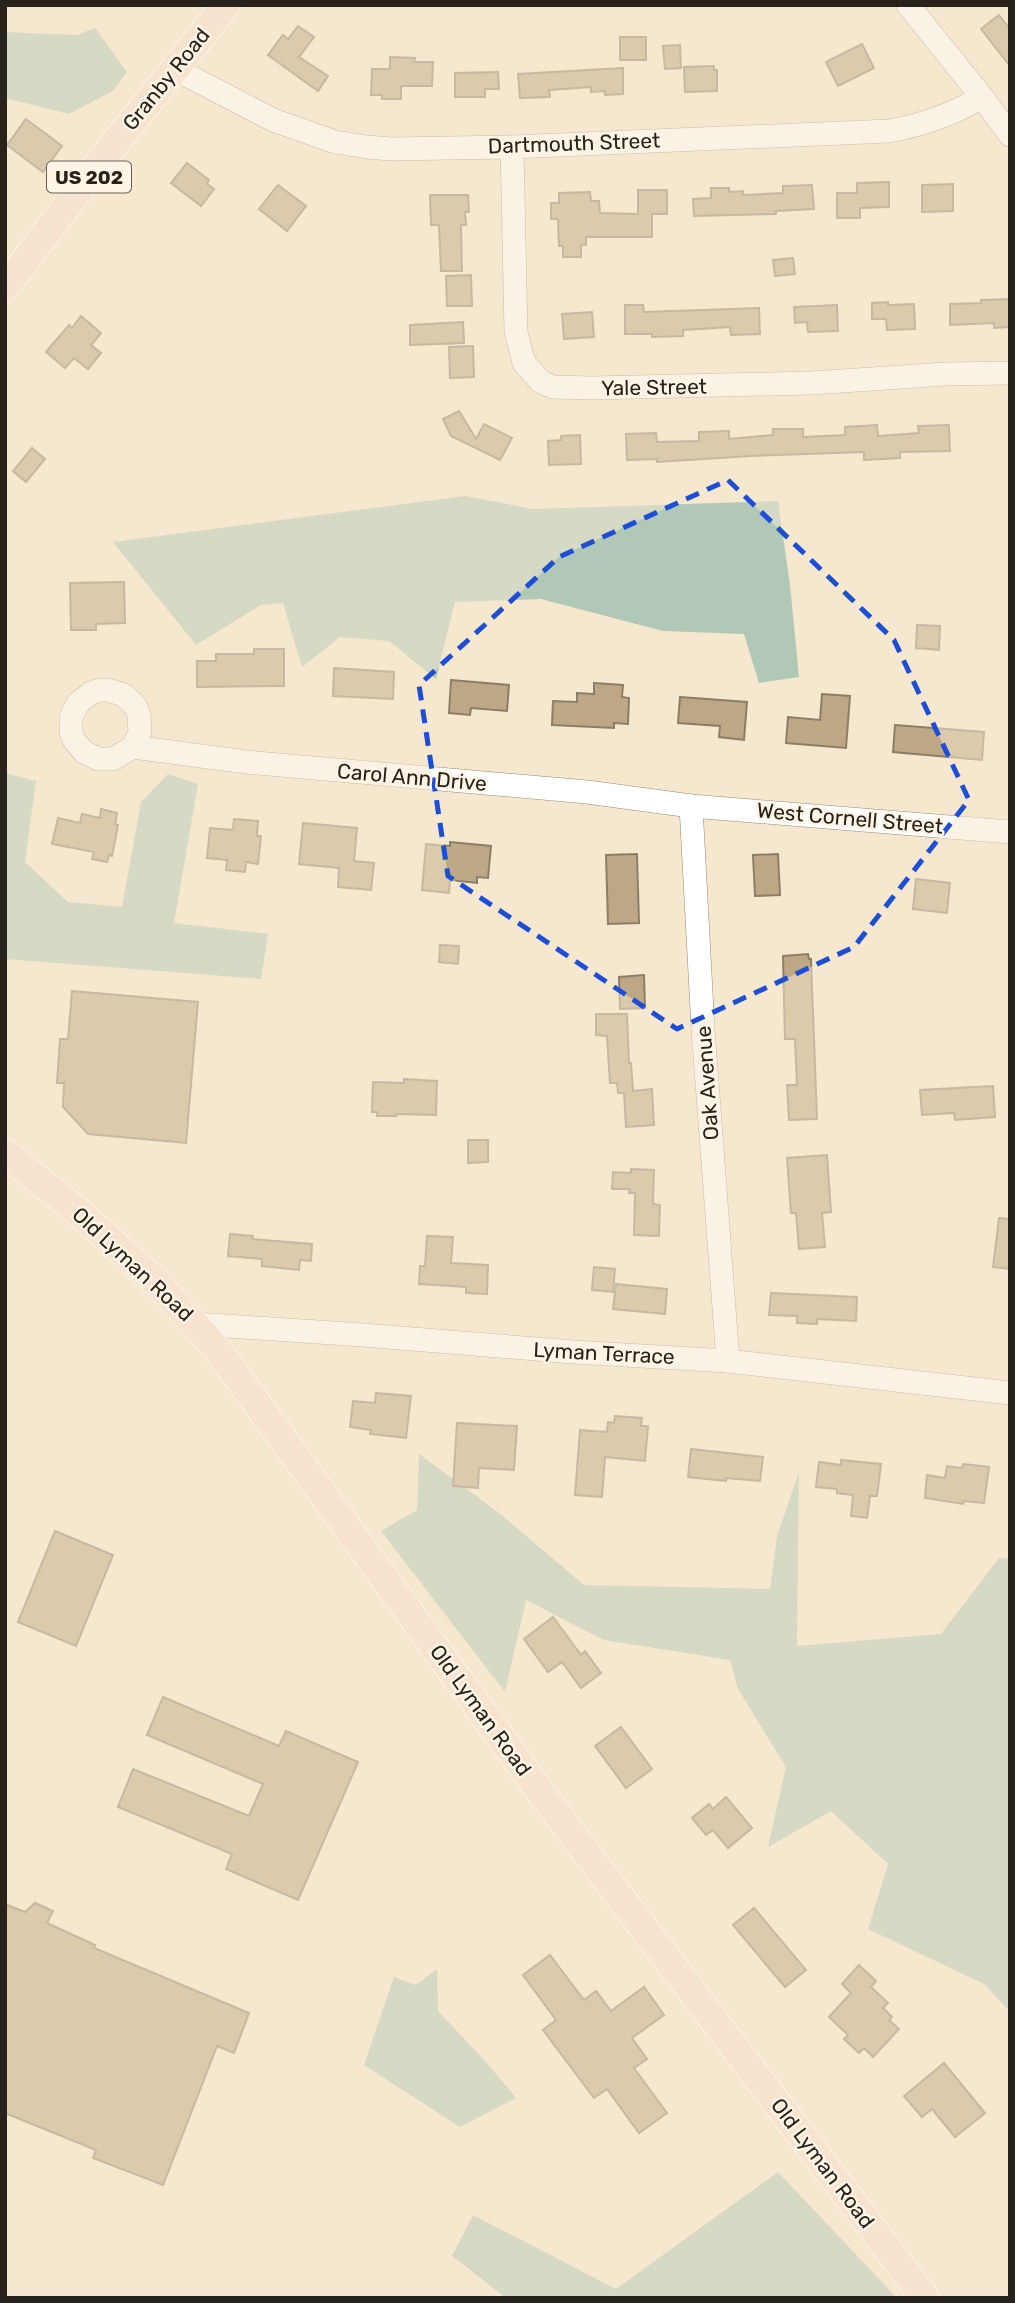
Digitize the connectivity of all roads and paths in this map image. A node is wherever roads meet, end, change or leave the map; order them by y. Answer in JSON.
{"nodes":[{"id":1,"x":226,"y":5,"type":"edge"},
{"id":2,"x":908,"y":5,"type":"edge"},
{"id":3,"x":175,"y":69,"type":"junction"},
{"id":4,"x":982,"y":97,"type":"junction"},
{"id":5,"x":1010,"y":135,"type":"edge"},
{"id":6,"x":512,"y":147,"type":"junction"},
{"id":7,"x":5,"y":287,"type":"edge"},
{"id":8,"x":1010,"y":373,"type":"edge"},
{"id":9,"x":133,"y":747,"type":"dead end"},
{"id":10,"x":691,"y":806,"type":"junction"},
{"id":11,"x":1010,"y":832,"type":"edge"},
{"id":12,"x":5,"y":1153,"type":"edge"},
{"id":13,"x":196,"y":1324,"type":"junction"},
{"id":14,"x":728,"y":1361,"type":"junction"},
{"id":15,"x":1010,"y":1393,"type":"edge"},
{"id":16,"x":925,"y":2298,"type":"edge"}],
"edges":[{"from":1,"to":3,"type":"main road","name":"Granby Road","number":"US 202"},
{"from":2,"to":4,"type":"street"},
{"from":3,"to":6,"type":"street","name":"Dartmouth Street"},
{"from":3,"to":7,"type":"main road","name":"Granby Road","number":"US 202"},
{"from":4,"to":5,"type":"street"},
{"from":4,"to":6,"type":"street","name":"Dartmouth Street"},
{"from":6,"to":8,"type":"street","name":"Yale Street"},
{"from":9,"to":10,"type":"street","name":"Carol Ann Drive"},
{"from":10,"to":11,"type":"street","name":"West Cornell Street"},
{"from":10,"to":14,"type":"street","name":"Oak Avenue"},
{"from":12,"to":13,"type":"main road","name":"Old Lyman Road"},
{"from":13,"to":14,"type":"street","name":"Lyman Terrace"},
{"from":13,"to":16,"type":"main road","name":"Old Lyman Road"},
{"from":14,"to":15,"type":"street","name":"Lyman Terrace"}]}
